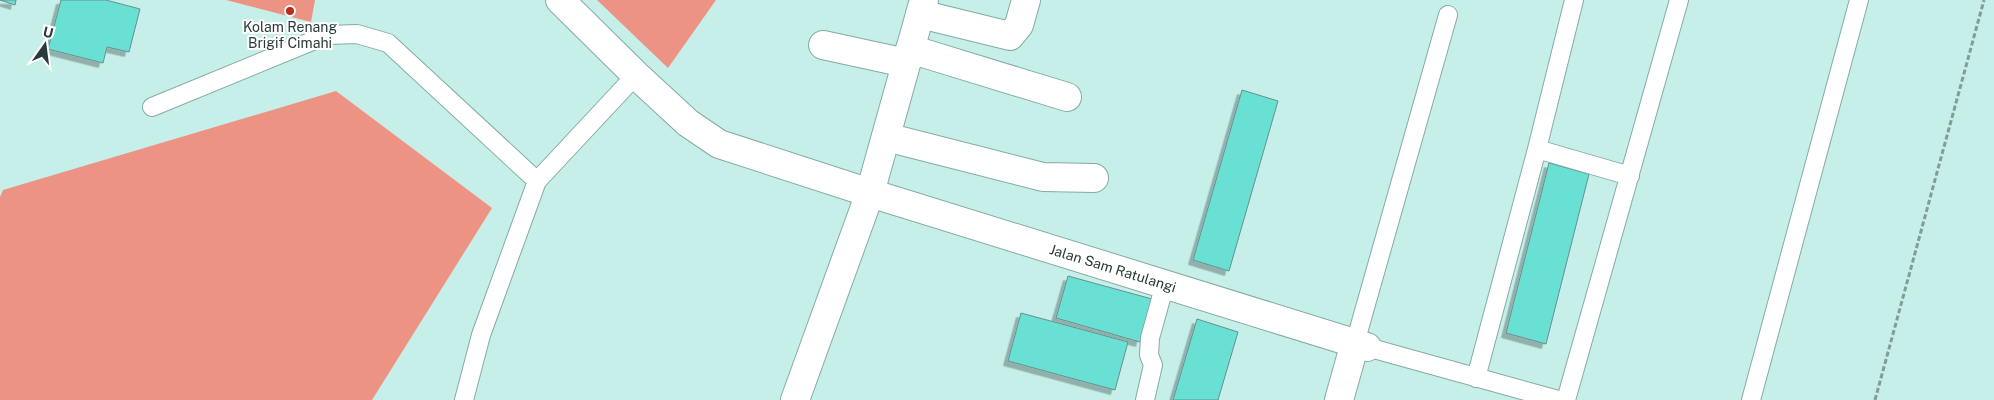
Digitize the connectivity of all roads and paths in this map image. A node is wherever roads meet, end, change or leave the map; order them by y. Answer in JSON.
{"nodes":[{"id":1,"x":560,"y":0,"type":"edge"},
{"id":2,"x":1026,"y":0,"type":"edge"},
{"id":3,"x":1574,"y":0,"type":"edge"},
{"id":4,"x":1679,"y":0,"type":"edge"},
{"id":5,"x":1859,"y":0,"type":"edge"},
{"id":6,"x":1984,"y":0,"type":"edge"},
{"id":7,"x":922,"y":7,"type":"edge"},
{"id":8,"x":1448,"y":16,"type":"dead end"},
{"id":9,"x":823,"y":45,"type":"dead end"},
{"id":10,"x":908,"y":56,"type":"junction"},
{"id":11,"x":636,"y":75,"type":"junction"},
{"id":12,"x":1067,"y":97,"type":"dead end"},
{"id":13,"x":152,"y":107,"type":"dead end"},
{"id":14,"x":886,"y":137,"type":"junction"},
{"id":15,"x":1537,"y":149,"type":"junction"},
{"id":16,"x":1630,"y":176,"type":"junction"},
{"id":17,"x":1094,"y":178,"type":"dead end"},
{"id":18,"x":537,"y":181,"type":"junction"},
{"id":19,"x":870,"y":193,"type":"junction"},
{"id":20,"x":1165,"y":284,"type":"junction"},
{"id":21,"x":1361,"y":345,"type":"junction"},
{"id":22,"x":1476,"y":378,"type":"junction"},
{"id":23,"x":464,"y":400,"type":"edge"},
{"id":24,"x":796,"y":400,"type":"edge"},
{"id":25,"x":1145,"y":400,"type":"edge"},
{"id":26,"x":1339,"y":400,"type":"edge"},
{"id":27,"x":1558,"y":400,"type":"edge"},
{"id":28,"x":1566,"y":400,"type":"edge"},
{"id":29,"x":1751,"y":400,"type":"edge"},
{"id":30,"x":1875,"y":400,"type":"edge"}],
"edges":[{"from":1,"to":11,"type":"street","name":"Jalan Sam Ratulangi"},
{"from":2,"to":7,"type":"street"},
{"from":3,"to":15,"type":"lane"},
{"from":4,"to":16,"type":"lane"},
{"from":5,"to":29,"type":"lane"},
{"from":6,"to":30,"type":"path"},
{"from":7,"to":10,"type":"street"},
{"from":8,"to":21,"type":"lane"},
{"from":9,"to":10,"type":"street"},
{"from":10,"to":12,"type":"street"},
{"from":10,"to":14,"type":"street"},
{"from":11,"to":18,"type":"lane"},
{"from":11,"to":19,"type":"street","name":"Jalan Sam Ratulangi"},
{"from":13,"to":18,"type":"lane"},
{"from":14,"to":17,"type":"street"},
{"from":14,"to":19,"type":"street"},
{"from":15,"to":16,"type":"lane"},
{"from":15,"to":22,"type":"lane"},
{"from":16,"to":28,"type":"lane"},
{"from":18,"to":23,"type":"lane"},
{"from":19,"to":20,"type":"street","name":"Jalan Sam Ratulangi"},
{"from":19,"to":24,"type":"street"},
{"from":20,"to":21,"type":"street","name":"Jalan Sam Ratulangi"},
{"from":20,"to":25,"type":"lane"},
{"from":21,"to":22,"type":"lane"},
{"from":21,"to":26,"type":"street"},
{"from":22,"to":27,"type":"lane"}]}
